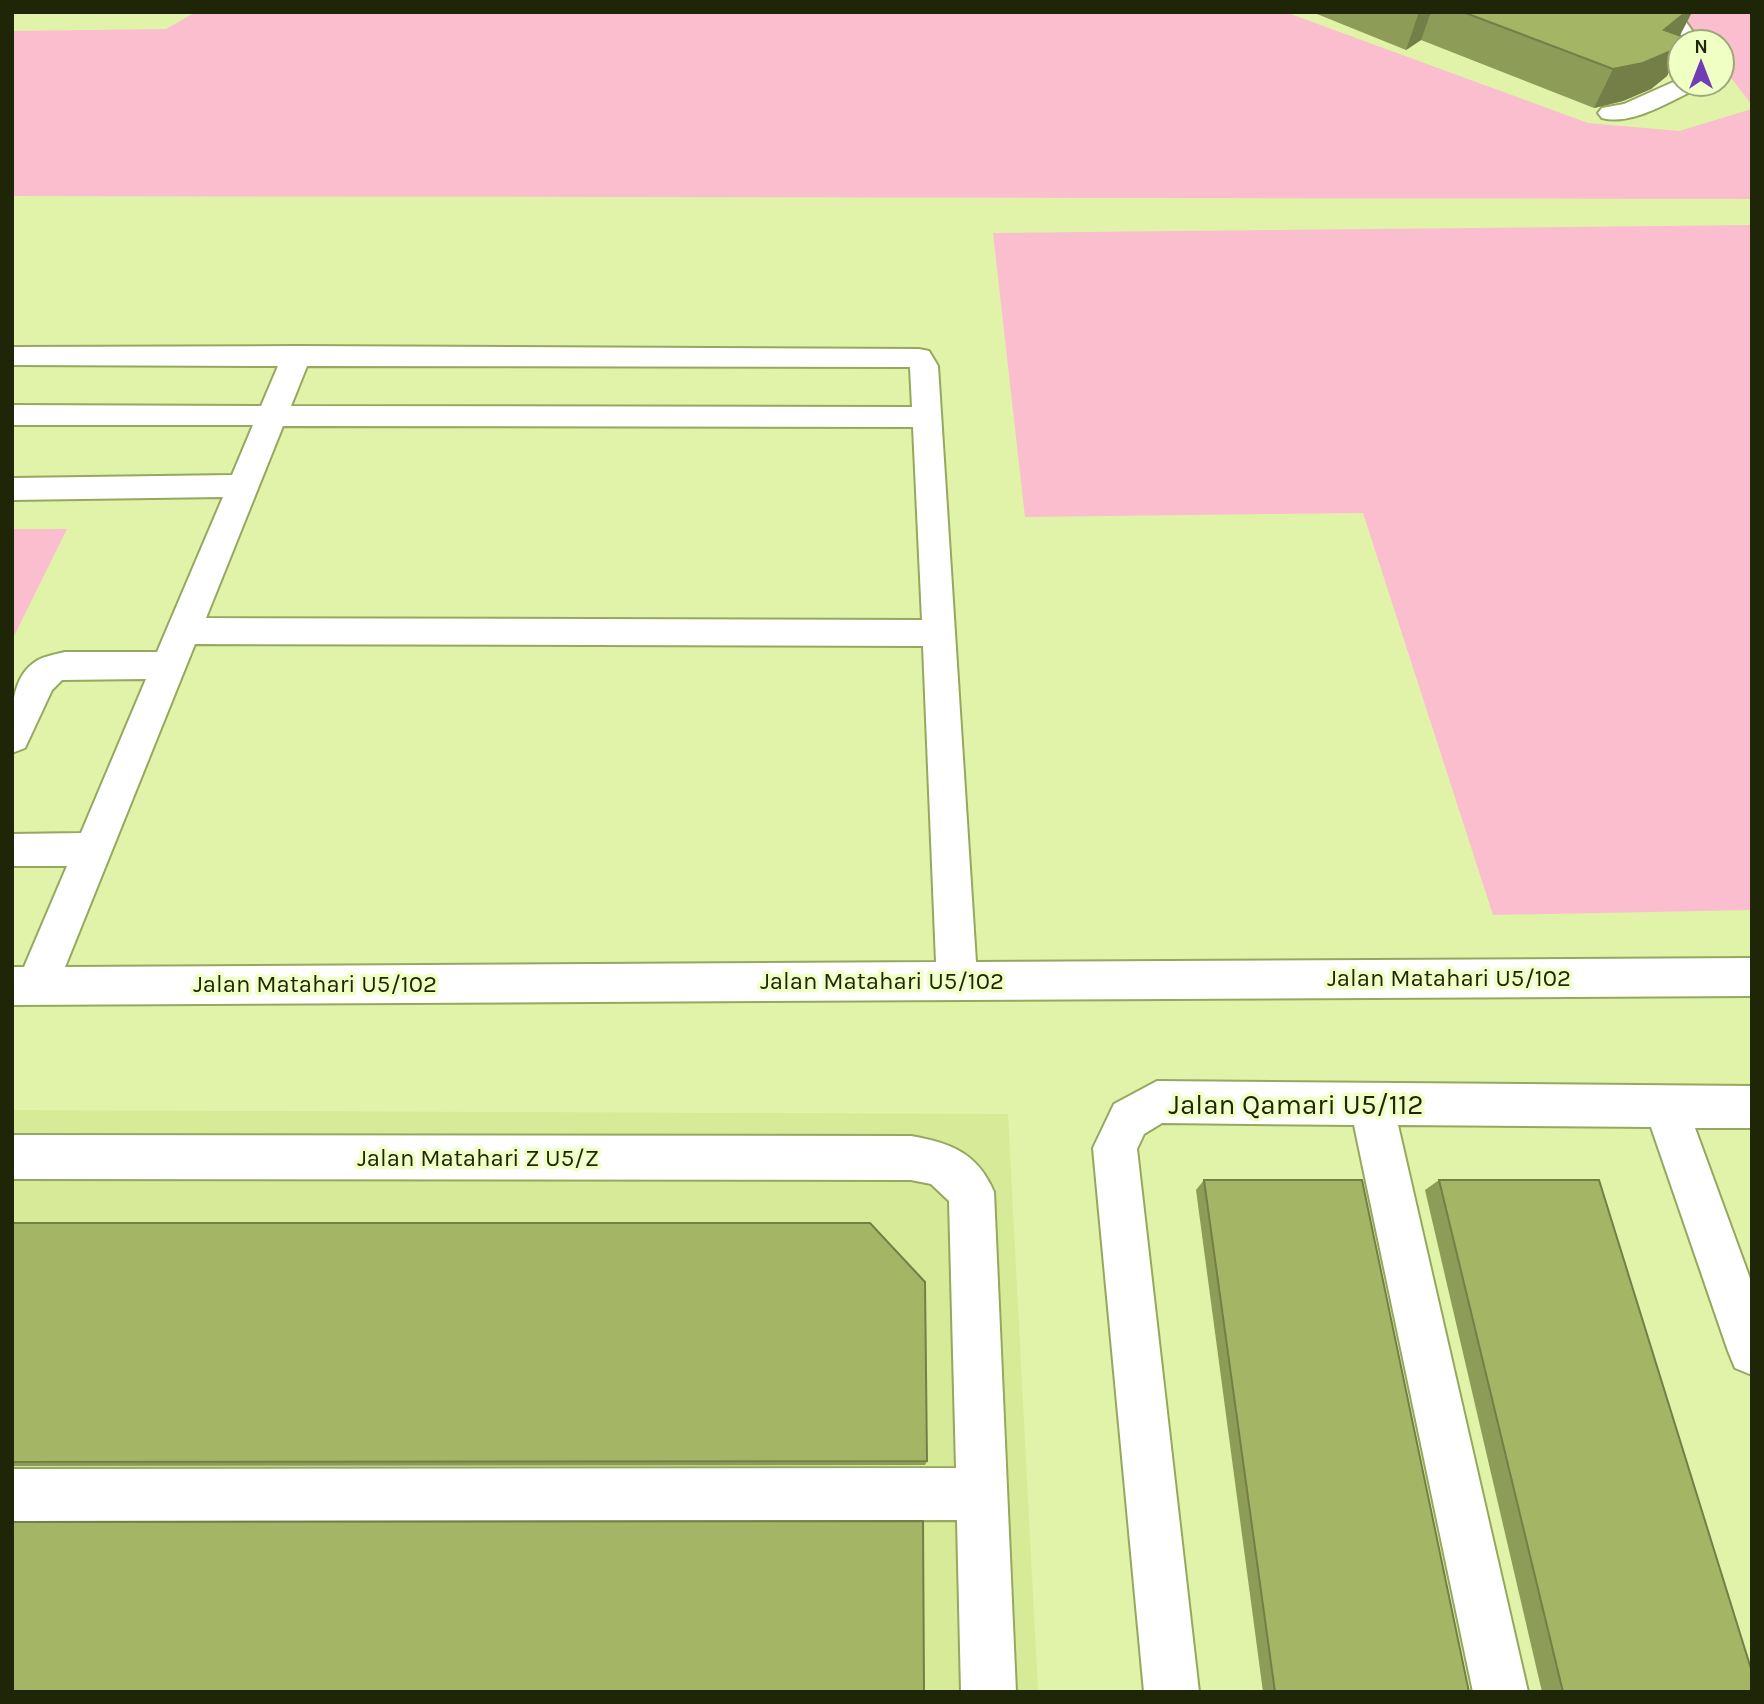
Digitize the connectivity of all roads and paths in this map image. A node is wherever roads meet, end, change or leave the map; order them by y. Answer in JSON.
{"nodes":[{"id":1,"x":1668,"y":12,"type":"edge"},
{"id":2,"x":1679,"y":28,"type":"edge"},
{"id":3,"x":1666,"y":94,"type":"edge"},
{"id":4,"x":1611,"y":113,"type":"edge"},
{"id":5,"x":297,"y":355,"type":"junction"},
{"id":6,"x":12,"y":356,"type":"edge"},
{"id":7,"x":273,"y":414,"type":"junction"},
{"id":8,"x":12,"y":415,"type":"edge"},
{"id":9,"x":927,"y":417,"type":"junction"},
{"id":10,"x":243,"y":486,"type":"junction"},
{"id":11,"x":12,"y":489,"type":"edge"},
{"id":12,"x":183,"y":631,"type":"junction"},
{"id":13,"x":940,"y":633,"type":"junction"},
{"id":14,"x":169,"y":666,"type":"junction"},
{"id":15,"x":12,"y":738,"type":"edge"},
{"id":16,"x":93,"y":849,"type":"junction"},
{"id":17,"x":12,"y":850,"type":"edge"},
{"id":18,"x":1752,"y":977,"type":"edge"},
{"id":19,"x":957,"y":981,"type":"junction"},
{"id":20,"x":25,"y":986,"type":"edge"},
{"id":21,"x":1371,"y":1104,"type":"junction"},
{"id":22,"x":1665,"y":1106,"type":"junction"},
{"id":23,"x":1752,"y":1107,"type":"edge"},
{"id":24,"x":12,"y":1157,"type":"edge"},
{"id":25,"x":1752,"y":1351,"type":"edge"},
{"id":26,"x":982,"y":1494,"type":"junction"},
{"id":27,"x":12,"y":1495,"type":"edge"},
{"id":28,"x":989,"y":1692,"type":"edge"},
{"id":29,"x":1172,"y":1692,"type":"edge"},
{"id":30,"x":1501,"y":1692,"type":"edge"}],
"edges":[{"from":1,"to":2,"type":"street"},
{"from":3,"to":4,"type":"street"},
{"from":5,"to":6,"type":"street"},
{"from":5,"to":7,"type":"street"},
{"from":5,"to":9,"type":"street"},
{"from":7,"to":8,"type":"street"},
{"from":7,"to":9,"type":"street"},
{"from":7,"to":10,"type":"street"},
{"from":9,"to":13,"type":"street"},
{"from":10,"to":11,"type":"street"},
{"from":10,"to":12,"type":"street"},
{"from":12,"to":13,"type":"street"},
{"from":12,"to":14,"type":"street"},
{"from":13,"to":19,"type":"street"},
{"from":14,"to":15,"type":"street"},
{"from":14,"to":16,"type":"street"},
{"from":16,"to":17,"type":"street"},
{"from":16,"to":20,"type":"street"},
{"from":18,"to":19,"type":"street","name":"Jalan Matahari U5/102"},
{"from":19,"to":20,"type":"street","name":"Jalan Matahari U5/102"},
{"from":21,"to":22,"type":"street","name":"Jalan Qamari U5/112"},
{"from":21,"to":29,"type":"street","name":"Jalan Qamari U5/112"},
{"from":21,"to":30,"type":"street"},
{"from":22,"to":23,"type":"street","name":"Jalan Qamari U5/112"},
{"from":22,"to":25,"type":"street"},
{"from":24,"to":26,"type":"street","name":"Jalan Matahari Z U5/Z"},
{"from":26,"to":27,"type":"street"},
{"from":26,"to":28,"type":"street"}]}
